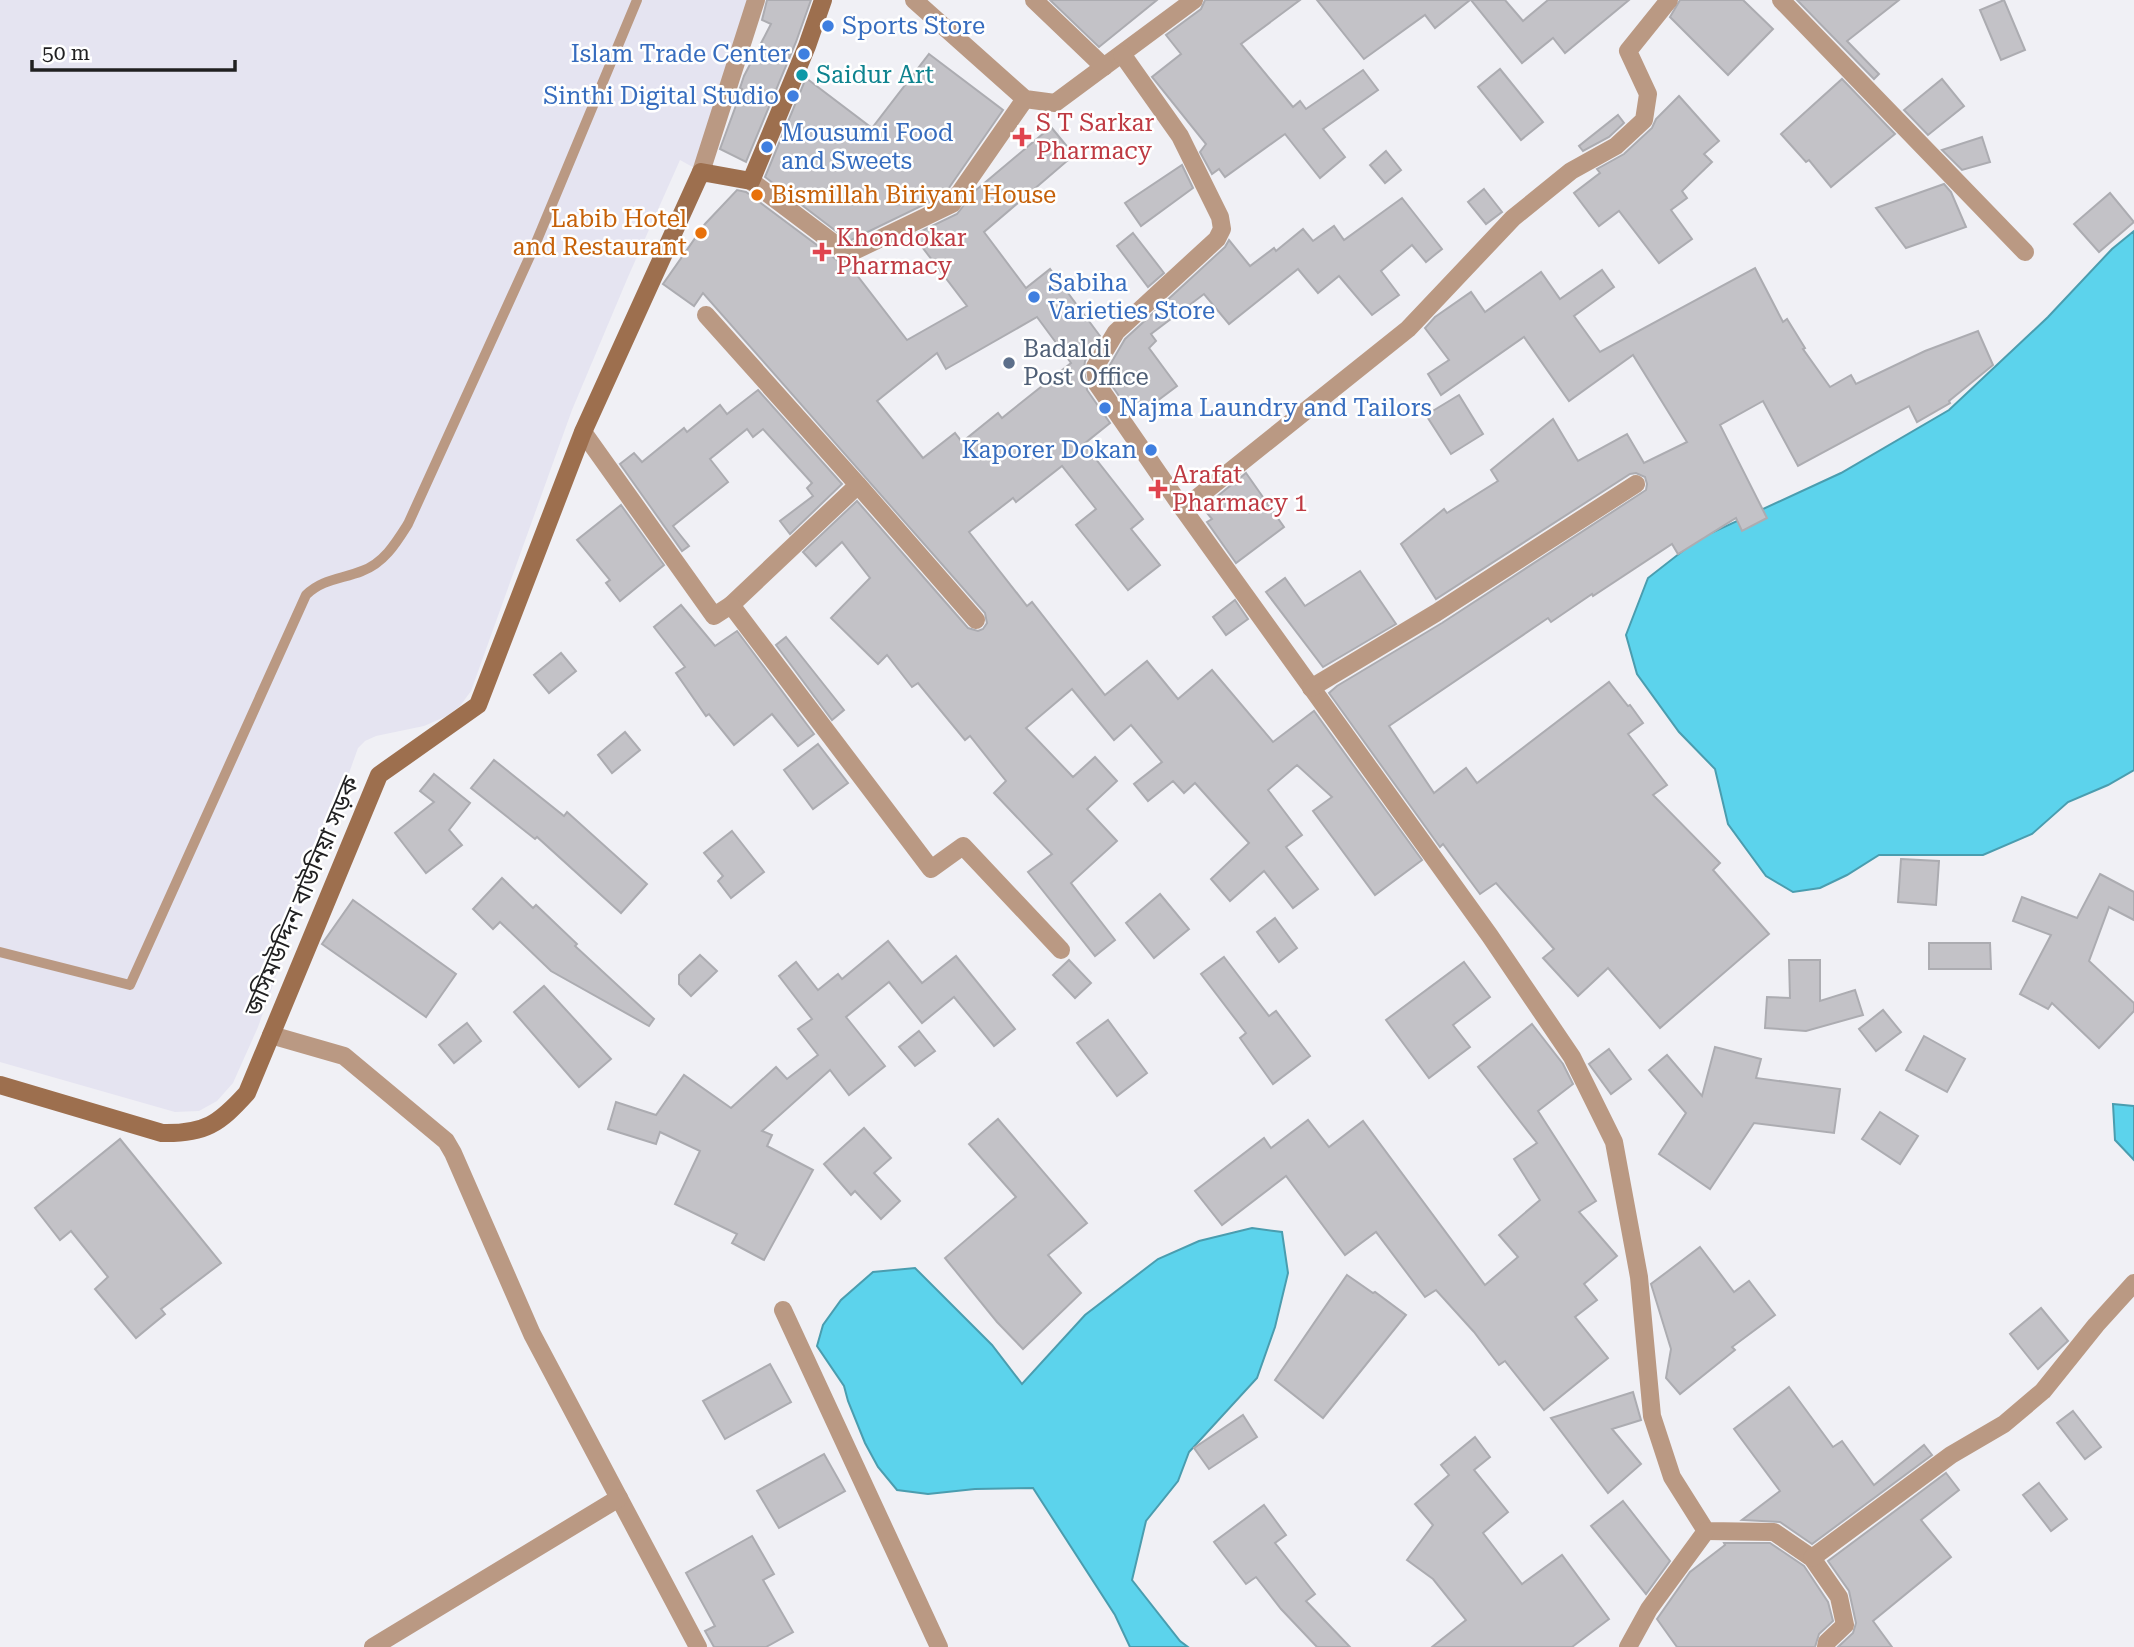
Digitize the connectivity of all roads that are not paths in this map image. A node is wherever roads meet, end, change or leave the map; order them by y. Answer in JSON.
{"nodes":[{"id":1,"x":637,"y":0,"type":"edge"},
{"id":2,"x":756,"y":0,"type":"edge"},
{"id":3,"x":823,"y":0,"type":"edge"},
{"id":4,"x":914,"y":0,"type":"edge"},
{"id":5,"x":1034,"y":0,"type":"edge"},
{"id":6,"x":1194,"y":0,"type":"edge"},
{"id":7,"x":1669,"y":0,"type":"edge"},
{"id":8,"x":1781,"y":0,"type":"edge"},
{"id":9,"x":1122,"y":54,"type":"junction"},
{"id":10,"x":1104,"y":67,"type":"junction"},
{"id":11,"x":1025,"y":99,"type":"junction"},
{"id":12,"x":701,"y":172,"type":"junction"},
{"id":13,"x":751,"y":181,"type":"junction"},
{"id":14,"x":2025,"y":252,"type":"dead end"},
{"id":15,"x":706,"y":315,"type":"dead end"},
{"id":16,"x":583,"y":432,"type":"junction"},
{"id":17,"x":1636,"y":484,"type":"dead end"},
{"id":18,"x":858,"y":485,"type":"junction"},
{"id":19,"x":1183,"y":509,"type":"junction"},
{"id":20,"x":731,"y":605,"type":"junction"},
{"id":21,"x":976,"y":620,"type":"dead end"},
{"id":22,"x":1311,"y":688,"type":"junction"},
{"id":23,"x":1061,"y":950,"type":"dead end"},
{"id":24,"x":0,"y":952,"type":"edge"},
{"id":25,"x":271,"y":1035,"type":"junction"},
{"id":26,"x":0,"y":1085,"type":"edge"},
{"id":27,"x":2134,"y":1283,"type":"edge"},
{"id":28,"x":783,"y":1310,"type":"dead end"},
{"id":29,"x":619,"y":1499,"type":"junction"},
{"id":30,"x":1706,"y":1531,"type":"junction"},
{"id":31,"x":1812,"y":1558,"type":"junction"},
{"id":32,"x":373,"y":1647,"type":"edge"},
{"id":33,"x":698,"y":1647,"type":"edge"},
{"id":34,"x":939,"y":1647,"type":"edge"},
{"id":35,"x":1628,"y":1647,"type":"edge"},
{"id":36,"x":1826,"y":1647,"type":"edge"}],
"edges":[{"from":1,"to":24,"type":"lane"},
{"from":2,"to":12,"type":"street"},
{"from":3,"to":13,"type":"street"},
{"from":4,"to":11,"type":"street"},
{"from":5,"to":10,"type":"street"},
{"from":6,"to":9,"type":"street"},
{"from":7,"to":19,"type":"street"},
{"from":8,"to":14,"type":"street"},
{"from":9,"to":10,"type":"street"},
{"from":9,"to":19,"type":"street"},
{"from":10,"to":11,"type":"street"},
{"from":11,"to":13,"type":"street"},
{"from":12,"to":13,"type":"street"},
{"from":12,"to":16,"type":"street","name":"জসিমউদ্দিন বাউনিয়া সড়ক"},
{"from":15,"to":18,"type":"street"},
{"from":16,"to":20,"type":"street"},
{"from":16,"to":25,"type":"street","name":"জসিমউদ্দিন বাউনিয়া সড়ক"},
{"from":17,"to":22,"type":"street"},
{"from":18,"to":20,"type":"street"},
{"from":18,"to":21,"type":"street"},
{"from":19,"to":22,"type":"street"},
{"from":20,"to":23,"type":"street"},
{"from":22,"to":30,"type":"street"},
{"from":25,"to":26,"type":"street","name":"জসিমউদ্দিন বাউনিয়া সড়ক"},
{"from":25,"to":29,"type":"street"},
{"from":27,"to":31,"type":"street"},
{"from":28,"to":34,"type":"street"},
{"from":29,"to":32,"type":"street"},
{"from":29,"to":33,"type":"street"},
{"from":30,"to":31,"type":"street"},
{"from":30,"to":35,"type":"street"},
{"from":31,"to":36,"type":"street"}]}
